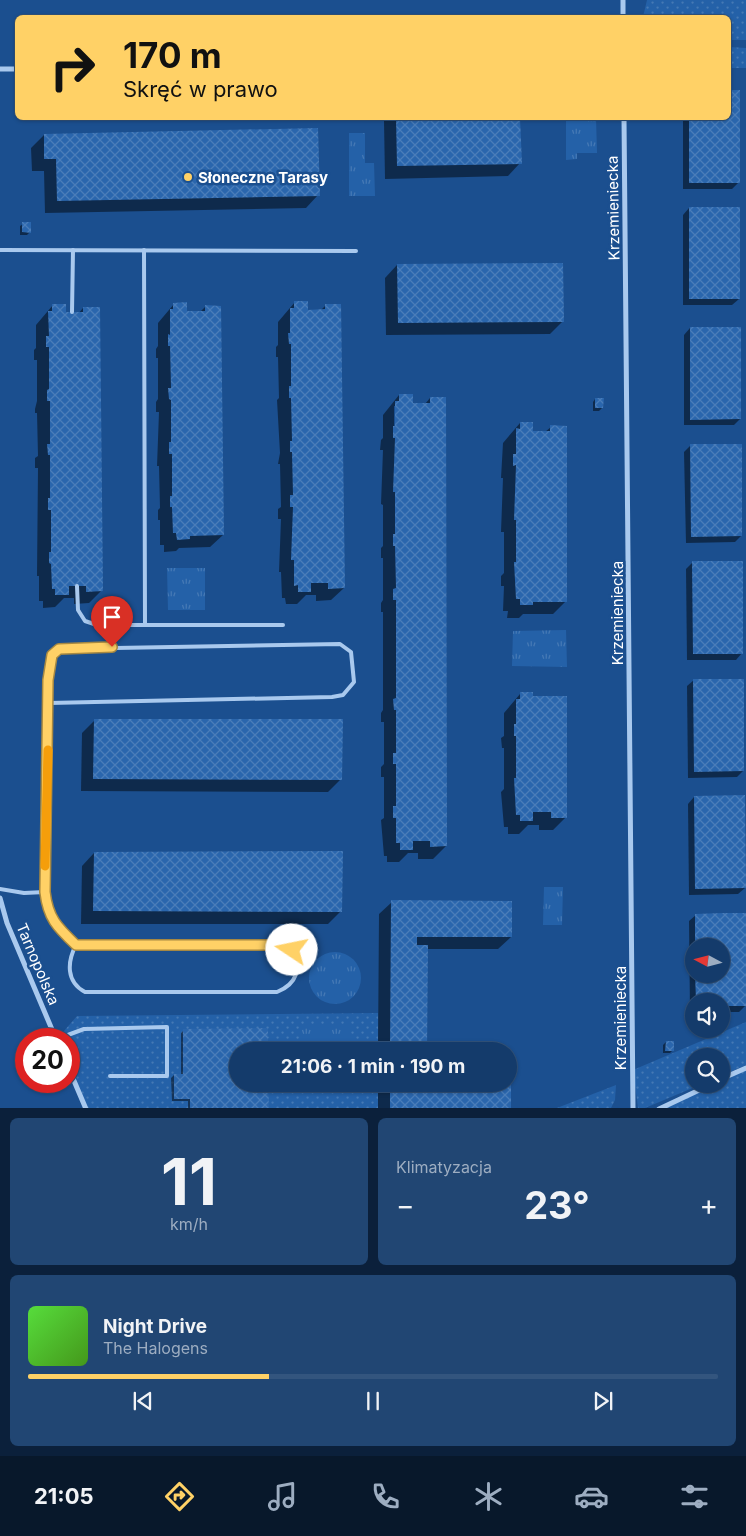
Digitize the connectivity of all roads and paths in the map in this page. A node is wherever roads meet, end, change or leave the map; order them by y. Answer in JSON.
{"nodes":[{"id":1,"x":623,"y":0,"type":"edge"},
{"id":2,"x":623,"y":15,"type":"edge"},
{"id":3,"x":15,"y":69,"type":"edge"},
{"id":4,"x":0,"y":70,"type":"edge"},
{"id":5,"x":624,"y":120,"type":"edge"},
{"id":6,"x":0,"y":250,"type":"edge"},
{"id":7,"x":73,"y":250,"type":"junction"},
{"id":8,"x":144,"y":250,"type":"junction"},
{"id":9,"x":356,"y":251,"type":"dead end"},
{"id":10,"x":72,"y":312,"type":"dead end"},
{"id":11,"x":77,"y":586,"type":"dead end"},
{"id":12,"x":145,"y":625,"type":"junction"},
{"id":13,"x":283,"y":625,"type":"dead end"},
{"id":14,"x":48,"y":703,"type":"junction"},
{"id":15,"x":0,"y":890,"type":"edge"},
{"id":16,"x":45,"y":892,"type":"junction"},
{"id":17,"x":0,"y":898,"type":"edge"},
{"id":18,"x":76,"y":945,"type":"junction"},
{"id":19,"x":52,"y":1028,"type":"edge"},
{"id":20,"x":80,"y":1030,"type":"edge"},
{"id":21,"x":746,"y":1068,"type":"edge"},
{"id":22,"x":730,"y":1075,"type":"edge"},
{"id":23,"x":110,"y":1076,"type":"dead end"},
{"id":24,"x":79,"y":1093,"type":"edge"},
{"id":25,"x":692,"y":1093,"type":"edge"},
{"id":26,"x":86,"y":1108,"type":"edge"},
{"id":27,"x":633,"y":1108,"type":"edge"},
{"id":28,"x":659,"y":1108,"type":"edge"}],
"edges":[{"from":1,"to":2,"type":"street"},
{"from":3,"to":4,"type":"street"},
{"from":5,"to":27,"type":"street","name":"Krzemieniecka"},
{"from":6,"to":7,"type":"lane"},
{"from":7,"to":8,"type":"lane"},
{"from":7,"to":10,"type":"lane"},
{"from":8,"to":9,"type":"lane"},
{"from":8,"to":12,"type":"lane"},
{"from":11,"to":12,"type":"lane"},
{"from":12,"to":13,"type":"lane"},
{"from":14,"to":14,"type":"lane"},
{"from":14,"to":16,"type":"lane"},
{"from":15,"to":16,"type":"lane"},
{"from":16,"to":18,"type":"lane"},
{"from":17,"to":19,"type":"street","name":"Tarnopolska"},
{"from":18,"to":18,"type":"lane"},
{"from":20,"to":23,"type":"lane"},
{"from":21,"to":22,"type":"street"},
{"from":24,"to":26,"type":"street"},
{"from":25,"to":28,"type":"street"}]}
